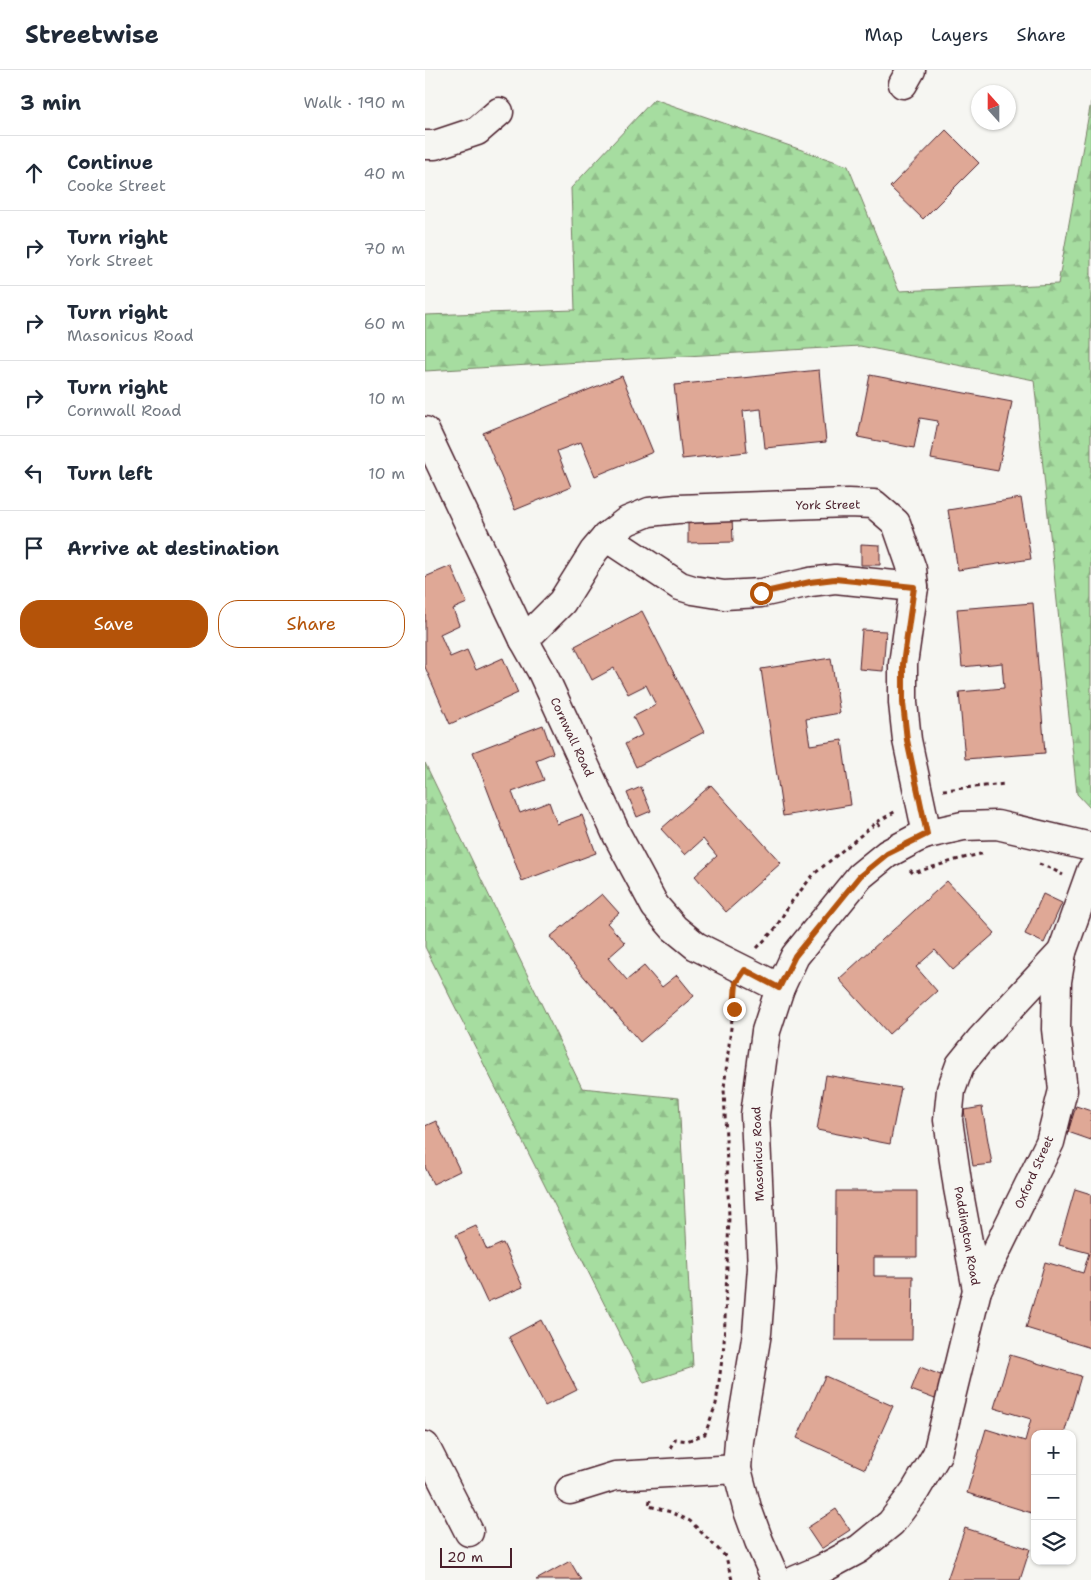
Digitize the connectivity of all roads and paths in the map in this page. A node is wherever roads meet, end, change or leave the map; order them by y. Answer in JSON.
{"nodes":[{"id":1,"x":499,"y":112,"type":"dead end"},
{"id":2,"x":425,"y":144,"type":"edge"},
{"id":3,"x":425,"y":431,"type":"edge"},
{"id":4,"x":607,"y":537,"type":"junction"},
{"id":5,"x":914,"y":587,"type":"junction"},
{"id":6,"x":524,"y":640,"type":"junction"},
{"id":7,"x":927,"y":834,"type":"junction"},
{"id":8,"x":1091,"y":847,"type":"edge"},
{"id":9,"x":894,"y":851,"type":"junction"},
{"id":10,"x":987,"y":853,"type":"dead end"},
{"id":11,"x":1034,"y":862,"type":"dead end"},
{"id":12,"x":1089,"y":878,"type":"edge"},
{"id":13,"x":1062,"y":952,"type":"junction"},
{"id":14,"x":745,"y":970,"type":"junction"},
{"id":15,"x":779,"y":988,"type":"junction"},
{"id":16,"x":977,"y":1290,"type":"junction"},
{"id":17,"x":425,"y":1446,"type":"edge"},
{"id":18,"x":737,"y":1469,"type":"junction"},
{"id":19,"x":656,"y":1473,"type":"junction"},
{"id":20,"x":570,"y":1490,"type":"dead end"},
{"id":21,"x":469,"y":1532,"type":"dead end"},
{"id":22,"x":731,"y":1580,"type":"edge"},
{"id":23,"x":776,"y":1580,"type":"edge"},
{"id":24,"x":796,"y":1580,"type":"edge"}],
"edges":[{"from":1,"to":2,"type":"street"},
{"from":3,"to":6,"type":"street","name":"Cornwall Road"},
{"from":4,"to":5,"type":"street"},
{"from":4,"to":5,"type":"street","name":"York Street"},
{"from":4,"to":6,"type":"street","name":"York Street"},
{"from":5,"to":7,"type":"street","name":"York Street"},
{"from":6,"to":14,"type":"street","name":"Cornwall Road"},
{"from":7,"to":8,"type":"street","name":"Masonicus Road"},
{"from":7,"to":9,"type":"street","name":"Masonicus Road"},
{"from":9,"to":10,"type":"path"},
{"from":9,"to":14,"type":"path"},
{"from":9,"to":15,"type":"street","name":"Masonicus Road"},
{"from":11,"to":12,"type":"path"},
{"from":12,"to":13,"type":"street","name":"Oxford Street"},
{"from":13,"to":16,"type":"street","name":"Oxford Street"},
{"from":13,"to":16,"type":"street","name":"Paddington Road"},
{"from":14,"to":15,"type":"street","name":"Cornwall Road"},
{"from":14,"to":19,"type":"path"},
{"from":15,"to":18,"type":"street","name":"Masonicus Road"},
{"from":16,"to":24,"type":"street","name":"Paddington Road"},
{"from":17,"to":21,"type":"street"},
{"from":18,"to":19,"type":"street"},
{"from":18,"to":23,"type":"street","name":"Masonicus Road"},
{"from":19,"to":20,"type":"street"},
{"from":19,"to":22,"type":"path"}]}
